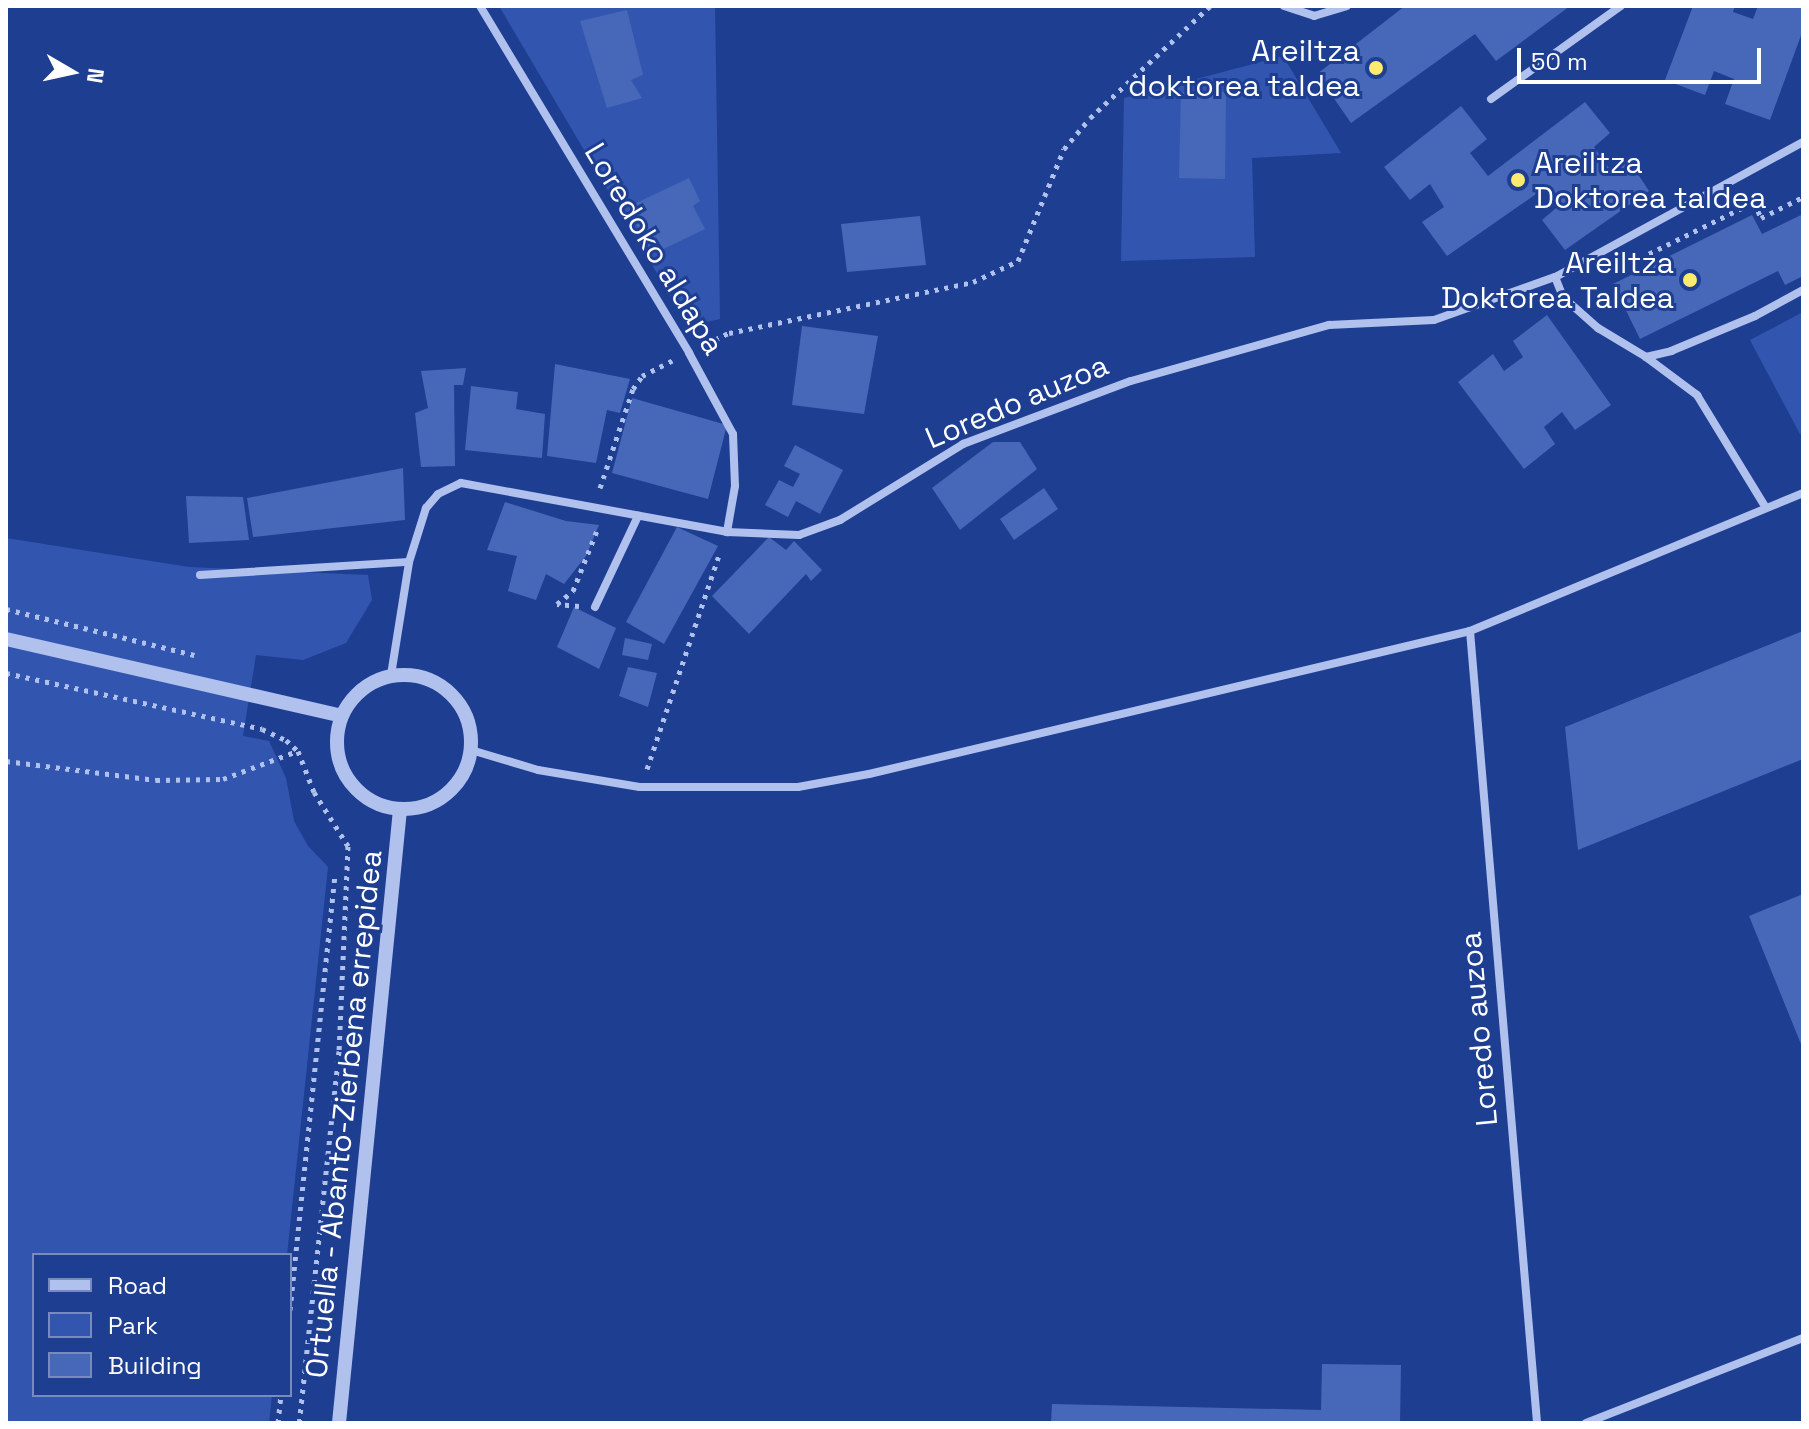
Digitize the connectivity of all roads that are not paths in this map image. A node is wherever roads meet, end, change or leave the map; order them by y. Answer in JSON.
{"nodes":[{"id":1,"x":480,"y":6,"type":"edge"},
{"id":2,"x":1284,"y":6,"type":"edge"},
{"id":3,"x":1346,"y":6,"type":"edge"},
{"id":4,"x":1621,"y":6,"type":"edge"},
{"id":5,"x":1491,"y":99,"type":"dead end"},
{"id":6,"x":1803,"y":142,"type":"edge"},
{"id":7,"x":1555,"y":277,"type":"junction"},
{"id":8,"x":1803,"y":290,"type":"edge"},
{"id":9,"x":1646,"y":357,"type":"junction"},
{"id":10,"x":1803,"y":493,"type":"edge"},
{"id":11,"x":1766,"y":508,"type":"junction"},
{"id":12,"x":638,"y":516,"type":"junction"},
{"id":13,"x":727,"y":532,"type":"junction"},
{"id":14,"x":409,"y":562,"type":"junction"},
{"id":15,"x":200,"y":575,"type":"dead end"},
{"id":16,"x":595,"y":607,"type":"road end"},
{"id":17,"x":1470,"y":631,"type":"junction"},
{"id":18,"x":6,"y":639,"type":"edge"},
{"id":19,"x":391,"y":675,"type":"junction"},
{"id":20,"x":341,"y":716,"type":"junction"},
{"id":21,"x":471,"y":750,"type":"junction"},
{"id":22,"x":400,"y":810,"type":"junction"},
{"id":23,"x":1803,"y":1338,"type":"edge"},
{"id":24,"x":339,"y":1423,"type":"edge"},
{"id":25,"x":1537,"y":1423,"type":"edge"},
{"id":26,"x":1586,"y":1423,"type":"edge"}],
"edges":[{"from":1,"to":13,"type":"street","name":"Loredoko aldapa"},
{"from":2,"to":3,"type":"street"},
{"from":4,"to":5,"type":"street"},
{"from":6,"to":7,"type":"street","name":"Loredo auzoa"},
{"from":7,"to":9,"type":"street"},
{"from":7,"to":13,"type":"street","name":"Loredo auzoa"},
{"from":8,"to":9,"type":"street"},
{"from":9,"to":11,"type":"street"},
{"from":10,"to":11,"type":"street"},
{"from":11,"to":17,"type":"street"},
{"from":12,"to":13,"type":"street","name":"Loredo auzoa"},
{"from":12,"to":14,"type":"street","name":"Loredo auzoa"},
{"from":12,"to":16,"type":"street"},
{"from":14,"to":15,"type":"street"},
{"from":14,"to":19,"type":"street","name":"Loredo auzoa"},
{"from":17,"to":21,"type":"street"},
{"from":17,"to":25,"type":"street","name":"Loredo auzoa"},
{"from":18,"to":20,"type":"street"},
{"from":19,"to":20,"type":"street"},
{"from":19,"to":21,"type":"street"},
{"from":20,"to":22,"type":"street"},
{"from":21,"to":22,"type":"street"},
{"from":22,"to":24,"type":"street","name":"Ortuella - Abanto-Zierbena errepidea"},
{"from":23,"to":26,"type":"street"}]}
